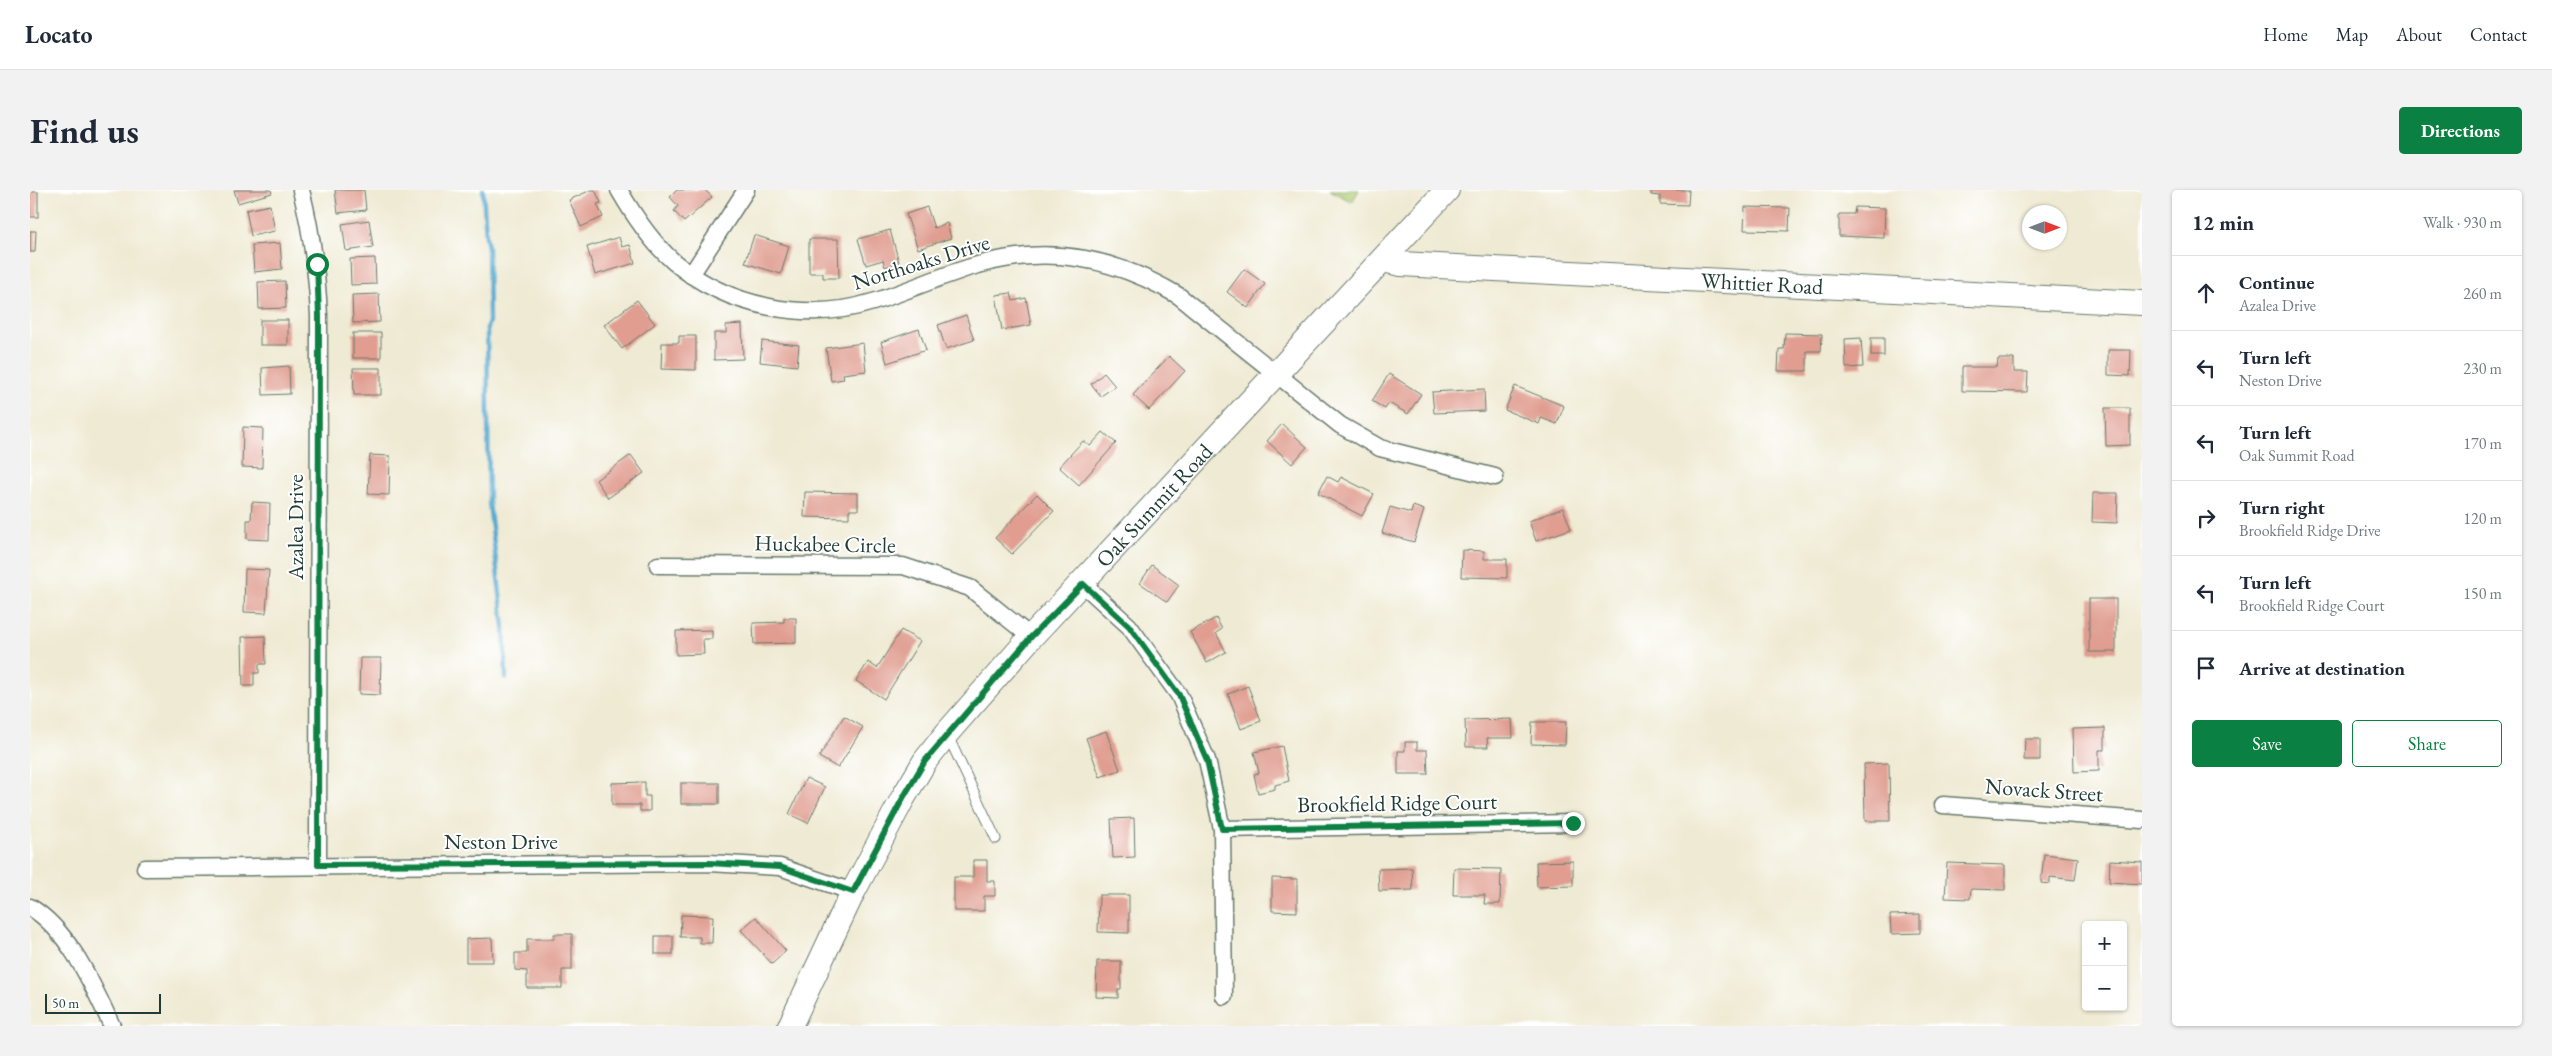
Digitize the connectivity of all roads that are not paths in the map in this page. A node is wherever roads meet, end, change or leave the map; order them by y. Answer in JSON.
{"nodes":[{"id":1,"x":301,"y":190,"type":"edge"},
{"id":2,"x":619,"y":190,"type":"edge"},
{"id":3,"x":746,"y":190,"type":"edge"},
{"id":4,"x":1447,"y":190,"type":"edge"},
{"id":5,"x":1383,"y":260,"type":"junction"},
{"id":6,"x":691,"y":275,"type":"junction"},
{"id":7,"x":2142,"y":303,"type":"edge"},
{"id":8,"x":1277,"y":375,"type":"junction"},
{"id":9,"x":1495,"y":477,"type":"dead end"},
{"id":10,"x":658,"y":566,"type":"dead end"},
{"id":11,"x":1083,"y":584,"type":"junction"},
{"id":12,"x":1031,"y":637,"type":"junction"},
{"id":13,"x":947,"y":733,"type":"junction"},
{"id":14,"x":1943,"y":805,"type":"dead end"},
{"id":15,"x":2142,"y":820,"type":"edge"},
{"id":16,"x":1573,"y":823,"type":"dead end"},
{"id":17,"x":1222,"y":829,"type":"junction"},
{"id":18,"x":996,"y":839,"type":"dead end"},
{"id":19,"x":318,"y":865,"type":"junction"},
{"id":20,"x":145,"y":868,"type":"dead end"},
{"id":21,"x":853,"y":892,"type":"junction"},
{"id":22,"x":30,"y":907,"type":"edge"},
{"id":23,"x":1224,"y":996,"type":"dead end"},
{"id":24,"x":112,"y":1026,"type":"edge"},
{"id":25,"x":790,"y":1026,"type":"edge"}],
"edges":[{"from":1,"to":19,"type":"street","name":"Azalea Drive"},
{"from":2,"to":6,"type":"street","name":"Northoaks Drive"},
{"from":3,"to":6,"type":"street"},
{"from":4,"to":5,"type":"main road","name":"Oak Summit Road"},
{"from":5,"to":7,"type":"main road","name":"Whittier Road"},
{"from":5,"to":8,"type":"main road","name":"Oak Summit Road"},
{"from":6,"to":8,"type":"street","name":"Northoaks Drive"},
{"from":8,"to":9,"type":"street","name":"Northoaks Drive"},
{"from":8,"to":11,"type":"main road","name":"Oak Summit Road"},
{"from":10,"to":12,"type":"street","name":"Huckabee Circle"},
{"from":11,"to":12,"type":"main road","name":"Oak Summit Road"},
{"from":11,"to":17,"type":"street"},
{"from":12,"to":13,"type":"main road","name":"Oak Summit Road"},
{"from":13,"to":18,"type":"lane"},
{"from":13,"to":21,"type":"main road","name":"Oak Summit Road"},
{"from":14,"to":15,"type":"street","name":"Novack Street"},
{"from":16,"to":17,"type":"street","name":"Brookfield Ridge Court"},
{"from":17,"to":23,"type":"street"},
{"from":19,"to":20,"type":"street","name":"Neston Drive"},
{"from":19,"to":21,"type":"street","name":"Neston Drive"},
{"from":21,"to":25,"type":"main road","name":"Oak Summit Road"},
{"from":22,"to":24,"type":"street"}]}
